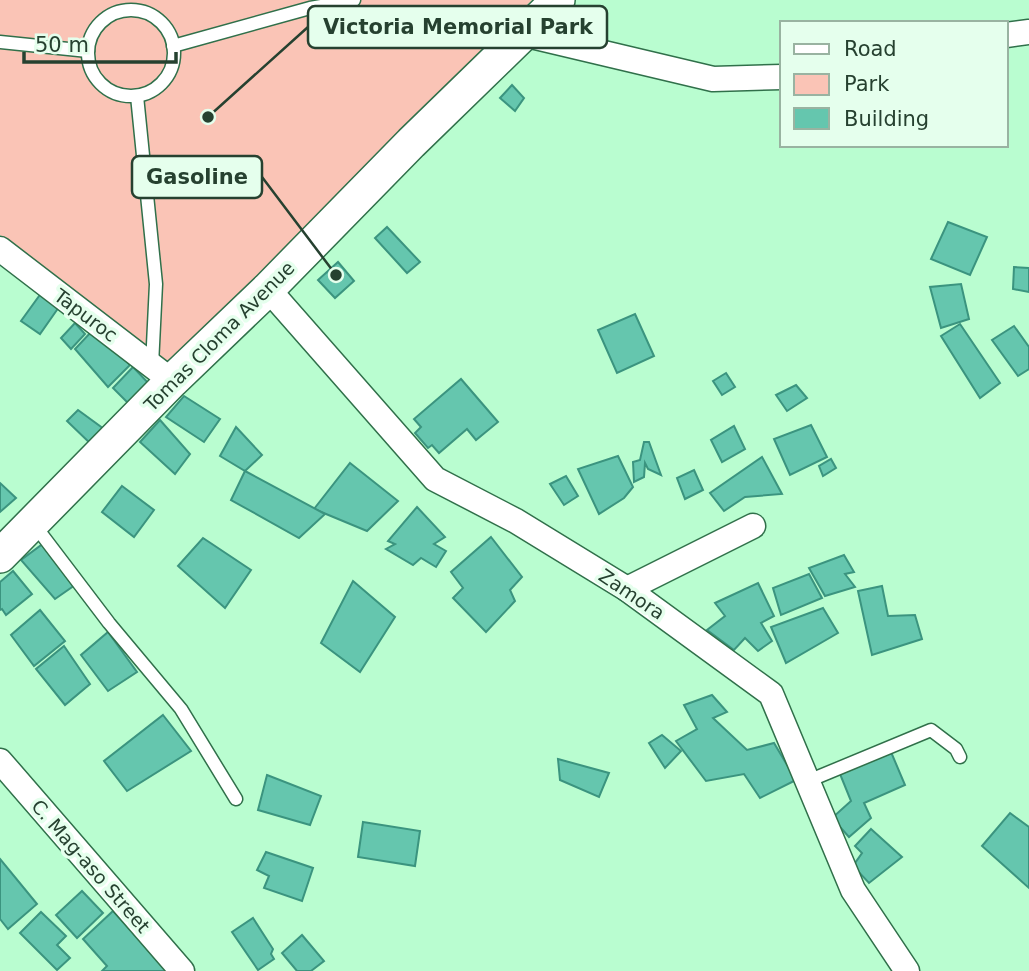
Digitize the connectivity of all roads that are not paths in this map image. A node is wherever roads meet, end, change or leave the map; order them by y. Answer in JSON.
{"nodes":[{"id":1,"x":354,"y":0,"type":"edge"},
{"id":2,"x":558,"y":0,"type":"edge"},
{"id":3,"x":124,"y":5,"type":"edge"},
{"id":4,"x":1029,"y":32,"type":"edge"},
{"id":5,"x":523,"y":34,"type":"junction"},
{"id":6,"x":1008,"y":35,"type":"edge"},
{"id":7,"x":0,"y":42,"type":"edge"},
{"id":8,"x":173,"y":46,"type":"junction"},
{"id":9,"x":88,"y":51,"type":"junction"},
{"id":10,"x":780,"y":77,"type":"edge"},
{"id":11,"x":138,"y":96,"type":"junction"},
{"id":12,"x":0,"y":249,"type":"edge"},
{"id":13,"x":268,"y":289,"type":"junction"},
{"id":14,"x":162,"y":373,"type":"junction"},
{"id":15,"x":33,"y":523,"type":"junction"},
{"id":16,"x":754,"y":526,"type":"dead end"},
{"id":17,"x":0,"y":556,"type":"edge"},
{"id":18,"x":627,"y":590,"type":"junction"},
{"id":19,"x":960,"y":757,"type":"dead end"},
{"id":20,"x":0,"y":761,"type":"edge"},
{"id":21,"x":808,"y":781,"type":"junction"},
{"id":22,"x":236,"y":799,"type":"dead end"},
{"id":23,"x":182,"y":971,"type":"edge"},
{"id":24,"x":907,"y":971,"type":"edge"}],
"edges":[{"from":1,"to":8,"type":"lane"},
{"from":2,"to":5,"type":"main road","name":"Tomas Cloma Avenue"},
{"from":3,"to":8,"type":"lane"},
{"from":3,"to":9,"type":"lane"},
{"from":4,"to":6,"type":"street"},
{"from":5,"to":10,"type":"street"},
{"from":5,"to":13,"type":"main road","name":"Tomas Cloma Avenue"},
{"from":7,"to":9,"type":"lane"},
{"from":8,"to":11,"type":"lane"},
{"from":9,"to":11,"type":"lane"},
{"from":11,"to":14,"type":"lane"},
{"from":12,"to":14,"type":"street","name":"Tapuroc"},
{"from":13,"to":14,"type":"main road","name":"Tomas Cloma Avenue"},
{"from":13,"to":18,"type":"street","name":"Zamora"},
{"from":14,"to":15,"type":"main road","name":"Tomas Cloma Avenue"},
{"from":15,"to":17,"type":"main road","name":"Tomas Cloma Avenue"},
{"from":15,"to":22,"type":"lane"},
{"from":16,"to":18,"type":"street"},
{"from":18,"to":21,"type":"street","name":"Zamora"},
{"from":19,"to":21,"type":"lane"},
{"from":20,"to":23,"type":"street","name":"C. Mag-aso Street"},
{"from":21,"to":24,"type":"street","name":"Zamora"}]}
